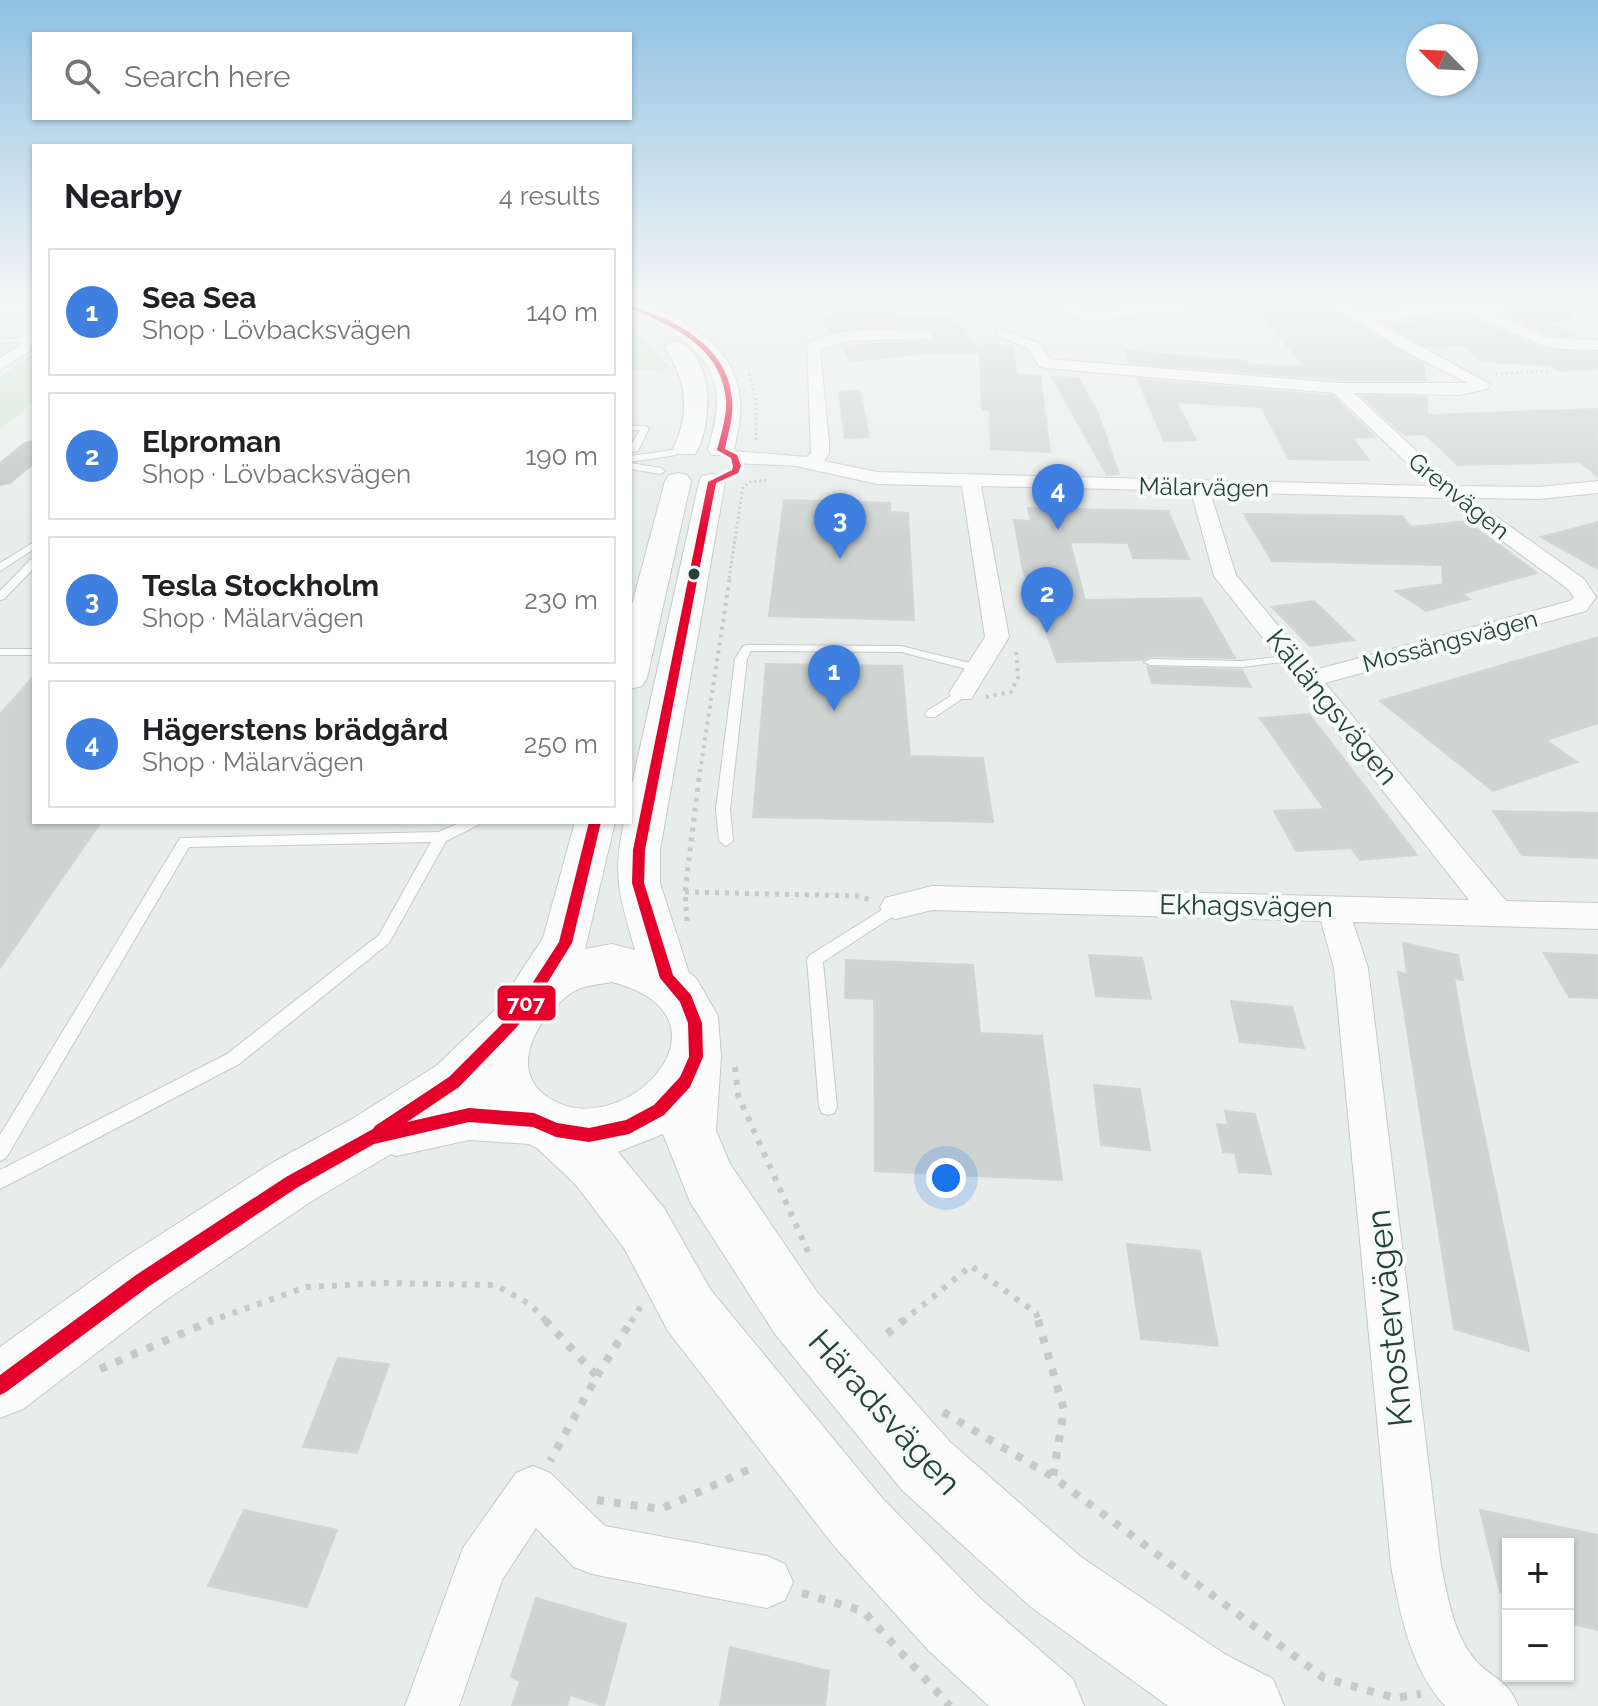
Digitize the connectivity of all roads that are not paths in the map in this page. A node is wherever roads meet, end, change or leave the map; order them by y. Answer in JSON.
{"nodes":[{"id":1,"x":694,"y":380,"type":"edge"},
{"id":2,"x":724,"y":380,"type":"edge"},
{"id":3,"x":815,"y":380,"type":"edge"},
{"id":4,"x":1240,"y":380,"type":"edge"},
{"id":5,"x":1476,"y":380,"type":"edge"},
{"id":6,"x":1339,"y":388,"type":"junction"},
{"id":7,"x":32,"y":424,"type":"edge"},
{"id":8,"x":632,"y":428,"type":"edge"},
{"id":9,"x":634,"y":440,"type":"edge"},
{"id":10,"x":0,"y":449,"type":"edge"},
{"id":11,"x":32,"y":453,"type":"edge"},
{"id":12,"x":632,"y":459,"type":"edge"},
{"id":13,"x":700,"y":464,"type":"junction"},
{"id":14,"x":810,"y":464,"type":"junction"},
{"id":15,"x":632,"y":466,"type":"edge"},
{"id":16,"x":971,"y":482,"type":"junction"},
{"id":17,"x":1199,"y":487,"type":"junction"},
{"id":18,"x":1598,"y":487,"type":"edge"},
{"id":19,"x":11,"y":491,"type":"edge"},
{"id":20,"x":1449,"y":492,"type":"junction"},
{"id":21,"x":32,"y":546,"type":"edge"},
{"id":22,"x":32,"y":564,"type":"edge"},
{"id":23,"x":0,"y":568,"type":"edge"},
{"id":24,"x":1591,"y":596,"type":"edge"},
{"id":25,"x":0,"y":597,"type":"edge"},
{"id":26,"x":0,"y":652,"type":"edge"},
{"id":27,"x":32,"y":652,"type":"edge"},
{"id":28,"x":1293,"y":658,"type":"junction"},
{"id":29,"x":1150,"y":662,"type":"dead end"},
{"id":30,"x":978,"y":668,"type":"junction"},
{"id":31,"x":632,"y":672,"type":"edge"},
{"id":32,"x":1311,"y":679,"type":"junction"},
{"id":33,"x":962,"y":693,"type":"joint"},
{"id":34,"x":931,"y":714,"type":"dead end"},
{"id":35,"x":469,"y":824,"type":"edge"},
{"id":36,"x":595,"y":824,"type":"edge"},
{"id":37,"x":441,"y":837,"type":"junction"},
{"id":38,"x":726,"y":841,"type":"dead end"},
{"id":39,"x":896,"y":907,"type":"joint"},
{"id":40,"x":1333,"y":909,"type":"junction"},
{"id":41,"x":1497,"y":912,"type":"junction"},
{"id":42,"x":1598,"y":916,"type":"edge"},
{"id":43,"x":667,"y":978,"type":"junction"},
{"id":44,"x":521,"y":1010,"type":"junction"},
{"id":45,"x":715,"y":1061,"type":"junction"},
{"id":46,"x":828,"y":1107,"type":"dead end"},
{"id":47,"x":545,"y":1125,"type":"junction"},
{"id":48,"x":371,"y":1137,"type":"junction"},
{"id":49,"x":0,"y":1152,"type":"edge"},
{"id":50,"x":0,"y":1180,"type":"edge"},
{"id":51,"x":0,"y":1386,"type":"edge"},
{"id":52,"x":767,"y":1582,"type":"road end"},
{"id":53,"x":1477,"y":1696,"type":"edge"},
{"id":54,"x":432,"y":1706,"type":"edge"},
{"id":55,"x":1046,"y":1706,"type":"edge"},
{"id":56,"x":1246,"y":1706,"type":"edge"}],
"edges":[{"from":1,"to":13,"type":"main road"},
{"from":2,"to":13,"type":"main road"},
{"from":3,"to":14,"type":"street"},
{"from":4,"to":6,"type":"street"},
{"from":5,"to":6,"type":"street"},
{"from":6,"to":20,"type":"street","name":"Grenvägen"},
{"from":7,"to":10,"type":"highway"},
{"from":8,"to":9,"type":"lane"},
{"from":11,"to":19,"type":"highway"},
{"from":12,"to":13,"type":"lane"},
{"from":13,"to":14,"type":"street","name":"Mälarvägen"},
{"from":13,"to":15,"type":"lane"},
{"from":13,"to":31,"type":"main road"},
{"from":13,"to":43,"type":"main road"},
{"from":14,"to":16,"type":"street","name":"Mälarvägen"},
{"from":16,"to":17,"type":"street","name":"Mälarvägen"},
{"from":16,"to":30,"type":"street"},
{"from":17,"to":20,"type":"street","name":"Mälarvägen"},
{"from":17,"to":28,"type":"street","name":"Källängsvägen"},
{"from":18,"to":20,"type":"street","name":"Mälarvägen"},
{"from":20,"to":24,"type":"street","name":"Grenvägen"},
{"from":21,"to":23,"type":"lane"},
{"from":22,"to":25,"type":"lane"},
{"from":24,"to":32,"type":"street","name":"Mossängsvägen"},
{"from":26,"to":27,"type":"lane"},
{"from":28,"to":29,"type":"lane"},
{"from":28,"to":32,"type":"street","name":"Källängsvägen"},
{"from":30,"to":33,"type":"street"},
{"from":30,"to":38,"type":"lane"},
{"from":32,"to":41,"type":"street","name":"Källängsvägen"},
{"from":33,"to":34,"type":"lane"},
{"from":35,"to":37,"type":"lane"},
{"from":36,"to":44,"type":"main road"},
{"from":37,"to":49,"type":"lane"},
{"from":37,"to":50,"type":"lane"},
{"from":39,"to":40,"type":"street","name":"Ekhagsvägen"},
{"from":39,"to":46,"type":"lane"},
{"from":40,"to":41,"type":"street","name":"Ekhagsvägen"},
{"from":40,"to":53,"type":"street","name":"Knostervägen"},
{"from":41,"to":42,"type":"street","name":"Ekhagsvägen"},
{"from":43,"to":44,"type":"main road"},
{"from":43,"to":45,"type":"main road"},
{"from":44,"to":47,"type":"main road"},
{"from":44,"to":48,"type":"main road"},
{"from":45,"to":47,"type":"main road"},
{"from":45,"to":56,"type":"main road","name":"Häradsvägen"},
{"from":47,"to":48,"type":"main road"},
{"from":47,"to":55,"type":"main road"},
{"from":48,"to":51,"type":"main road"},
{"from":52,"to":54,"type":"street"}]}
